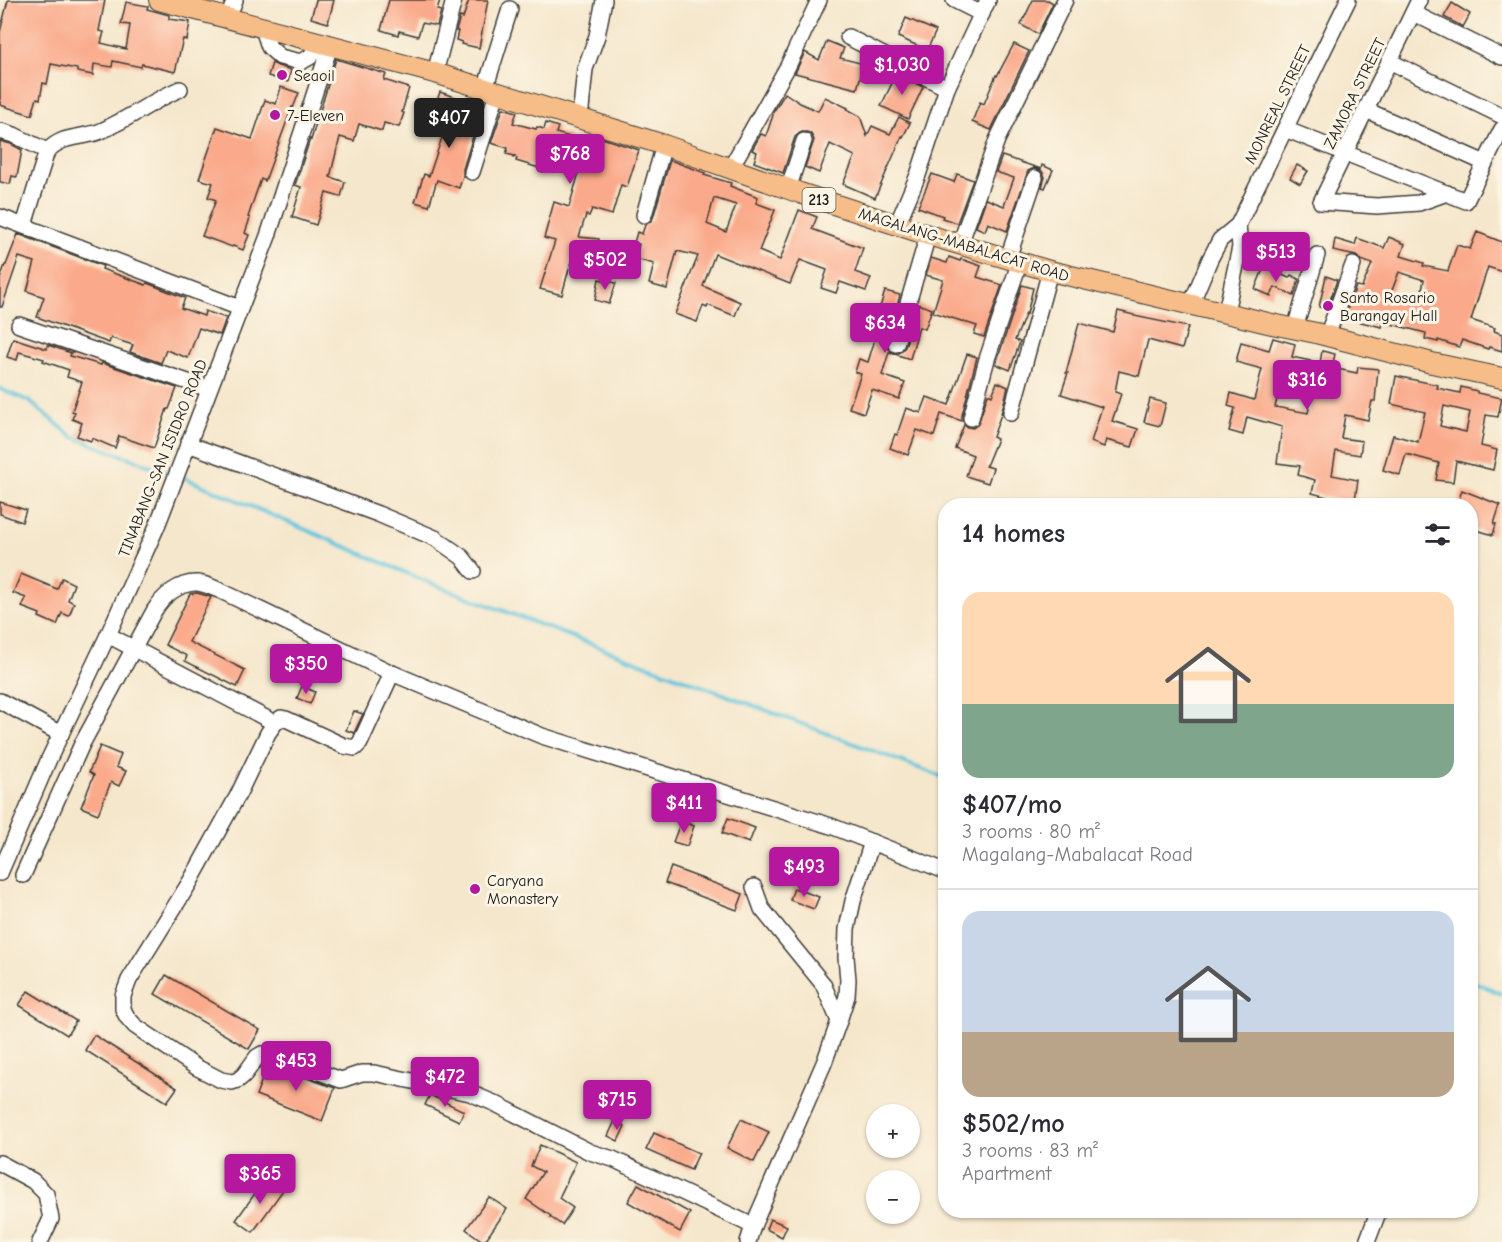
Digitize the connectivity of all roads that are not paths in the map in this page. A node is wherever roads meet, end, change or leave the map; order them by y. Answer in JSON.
{"nodes":[{"id":1,"x":159,"y":0,"type":"edge"},
{"id":2,"x":454,"y":0,"type":"edge"},
{"id":3,"x":604,"y":0,"type":"edge"},
{"id":4,"x":819,"y":0,"type":"edge"},
{"id":5,"x":954,"y":0,"type":"edge"},
{"id":6,"x":988,"y":0,"type":"edge"},
{"id":7,"x":1065,"y":0,"type":"edge"},
{"id":8,"x":1348,"y":0,"type":"edge"},
{"id":9,"x":179,"y":2,"type":"edge"},
{"id":10,"x":1416,"y":6,"type":"edge"},
{"id":11,"x":232,"y":9,"type":"edge"},
{"id":12,"x":510,"y":9,"type":"dead end"},
{"id":13,"x":982,"y":14,"type":"junction"},
{"id":14,"x":848,"y":37,"type":"dead end"},
{"id":15,"x":324,"y":44,"type":"junction"},
{"id":16,"x":1502,"y":57,"type":"edge"},
{"id":17,"x":1389,"y":61,"type":"junction"},
{"id":18,"x":435,"y":73,"type":"junction"},
{"id":19,"x":947,"y":88,"type":"junction"},
{"id":20,"x":180,"y":89,"type":"dead end"},
{"id":21,"x":491,"y":91,"type":"junction"},
{"id":22,"x":1366,"y":110,"type":"junction"},
{"id":23,"x":1502,"y":116,"type":"edge"},
{"id":24,"x":580,"y":119,"type":"junction"},
{"id":25,"x":1285,"y":129,"type":"junction"},
{"id":26,"x":1502,"y":129,"type":"edge"},
{"id":27,"x":0,"y":131,"type":"edge"},
{"id":28,"x":804,"y":141,"type":"dead end"},
{"id":29,"x":663,"y":145,"type":"junction"},
{"id":30,"x":47,"y":151,"type":"junction"},
{"id":31,"x":1345,"y":153,"type":"junction"},
{"id":32,"x":1485,"y":163,"type":"junction"},
{"id":33,"x":730,"y":169,"type":"junction"},
{"id":34,"x":472,"y":172,"type":"dead end"},
{"id":35,"x":1035,"y":178,"type":"dead end"},
{"id":36,"x":788,"y":189,"type":"junction"},
{"id":37,"x":1447,"y":194,"type":"junction"},
{"id":38,"x":644,"y":215,"type":"dead end"},
{"id":39,"x":1,"y":220,"type":"edge"},
{"id":40,"x":24,"y":225,"type":"junction"},
{"id":41,"x":897,"y":225,"type":"junction"},
{"id":42,"x":1238,"y":225,"type":"junction"},
{"id":43,"x":928,"y":235,"type":"junction"},
{"id":44,"x":960,"y":244,"type":"junction"},
{"id":45,"x":1317,"y":255,"type":"dead end"},
{"id":46,"x":1210,"y":259,"type":"junction"},
{"id":47,"x":1014,"y":260,"type":"junction"},
{"id":48,"x":1353,"y":266,"type":"dead end"},
{"id":49,"x":1235,"y":267,"type":"junction"},
{"id":50,"x":1050,"y":271,"type":"junction"},
{"id":51,"x":1191,"y":304,"type":"junction"},
{"id":52,"x":240,"y":308,"type":"junction"},
{"id":53,"x":1226,"y":312,"type":"junction"},
{"id":54,"x":19,"y":325,"type":"dead end"},
{"id":55,"x":1294,"y":328,"type":"junction"},
{"id":56,"x":1327,"y":336,"type":"junction"},
{"id":57,"x":896,"y":344,"type":"dead end"},
{"id":58,"x":1502,"y":378,"type":"edge"},
{"id":59,"x":209,"y":389,"type":"junction"},
{"id":60,"x":1011,"y":413,"type":"dead end"},
{"id":61,"x":971,"y":418,"type":"dead end"},
{"id":62,"x":188,"y":444,"type":"junction"},
{"id":63,"x":473,"y":571,"type":"dead end"},
{"id":64,"x":108,"y":635,"type":"junction"},
{"id":65,"x":132,"y":649,"type":"junction"},
{"id":66,"x":392,"y":673,"type":"junction"},
{"id":67,"x":0,"y":701,"type":"edge"},
{"id":68,"x":275,"y":723,"type":"junction"},
{"id":69,"x":61,"y":734,"type":"junction"},
{"id":70,"x":872,"y":842,"type":"junction"},
{"id":71,"x":938,"y":868,"type":"edge"},
{"id":72,"x":0,"y":873,"type":"edge"},
{"id":73,"x":23,"y":875,"type":"dead end"},
{"id":74,"x":754,"y":887,"type":"dead end"},
{"id":75,"x":839,"y":1021,"type":"junction"},
{"id":76,"x":0,"y":1163,"type":"edge"},
{"id":77,"x":1376,"y":1218,"type":"edge"},
{"id":78,"x":753,"y":1226,"type":"junction"},
{"id":79,"x":40,"y":1242,"type":"edge"},
{"id":80,"x":748,"y":1242,"type":"edge"},
{"id":81,"x":1367,"y":1242,"type":"edge"}],
"edges":[{"from":1,"to":9,"type":"main road","name":"MAGALANG-MABALACAT ROAD","number":"213"},
{"from":2,"to":18,"type":"street"},
{"from":3,"to":24,"type":"street"},
{"from":4,"to":33,"type":"street"},
{"from":5,"to":13,"type":"street"},
{"from":6,"to":13,"type":"street"},
{"from":7,"to":44,"type":"street"},
{"from":8,"to":25,"type":"street","name":"MONREAL STREET"},
{"from":9,"to":11,"type":"main road","name":"MAGALANG-MABALACAT ROAD","number":"213"},
{"from":10,"to":16,"type":"street"},
{"from":10,"to":17,"type":"street","name":"ZAMORA STREET"},
{"from":11,"to":15,"type":"main road","name":"MAGALANG-MABALACAT ROAD","number":"213"},
{"from":12,"to":21,"type":"street"},
{"from":13,"to":19,"type":"street"},
{"from":14,"to":19,"type":"street"},
{"from":15,"to":18,"type":"main road","name":"MAGALANG-MABALACAT ROAD","number":"213"},
{"from":15,"to":52,"type":"street","name":"TINABANG-SAN ISIDRO ROAD"},
{"from":17,"to":22,"type":"street","name":"ZAMORA STREET"},
{"from":17,"to":23,"type":"street"},
{"from":18,"to":21,"type":"main road","name":"MAGALANG-MABALACAT ROAD","number":"213"},
{"from":19,"to":41,"type":"street"},
{"from":20,"to":30,"type":"street"},
{"from":21,"to":24,"type":"main road","name":"MAGALANG-MABALACAT ROAD","number":"213"},
{"from":21,"to":34,"type":"street"},
{"from":22,"to":31,"type":"street","name":"ZAMORA STREET"},
{"from":22,"to":32,"type":"street"},
{"from":24,"to":29,"type":"main road","name":"MAGALANG-MABALACAT ROAD","number":"213"},
{"from":25,"to":31,"type":"street"},
{"from":25,"to":42,"type":"street","name":"MONREAL STREET"},
{"from":26,"to":32,"type":"street"},
{"from":27,"to":30,"type":"street"},
{"from":28,"to":36,"type":"street"},
{"from":29,"to":33,"type":"main road","name":"MAGALANG-MABALACAT ROAD","number":"213"},
{"from":29,"to":38,"type":"street"},
{"from":30,"to":40,"type":"street"},
{"from":31,"to":37,"type":"street"},
{"from":31,"to":37,"type":"street","name":"ZAMORA STREET"},
{"from":32,"to":37,"type":"street"},
{"from":33,"to":36,"type":"main road","name":"MAGALANG-MABALACAT ROAD","number":"213"},
{"from":35,"to":47,"type":"street"},
{"from":36,"to":41,"type":"main road","name":"MAGALANG-MABALACAT ROAD","number":"213"},
{"from":39,"to":40,"type":"street"},
{"from":40,"to":52,"type":"street"},
{"from":41,"to":43,"type":"main road","name":"MAGALANG-MABALACAT ROAD","number":"213"},
{"from":42,"to":46,"type":"street"},
{"from":42,"to":49,"type":"street"},
{"from":43,"to":44,"type":"main road","name":"MAGALANG-MABALACAT ROAD","number":"213"},
{"from":43,"to":57,"type":"street"},
{"from":44,"to":47,"type":"main road","name":"MAGALANG-MABALACAT ROAD","number":"213"},
{"from":45,"to":55,"type":"street"},
{"from":46,"to":49,"type":"street"},
{"from":46,"to":51,"type":"street"},
{"from":47,"to":50,"type":"main road","name":"MAGALANG-MABALACAT ROAD","number":"213"},
{"from":47,"to":61,"type":"street"},
{"from":48,"to":56,"type":"street"},
{"from":49,"to":53,"type":"street"},
{"from":50,"to":51,"type":"main road","name":"MAGALANG-MABALACAT ROAD","number":"213"},
{"from":50,"to":60,"type":"street"},
{"from":51,"to":53,"type":"main road","name":"MAGALANG-MABALACAT ROAD","number":"213"},
{"from":52,"to":59,"type":"street","name":"TINABANG-SAN ISIDRO ROAD"},
{"from":53,"to":55,"type":"main road","name":"MAGALANG-MABALACAT ROAD","number":"213"},
{"from":54,"to":59,"type":"street"},
{"from":55,"to":56,"type":"main road","name":"MAGALANG-MABALACAT ROAD","number":"213"},
{"from":56,"to":58,"type":"main road","name":"MAGALANG-MABALACAT ROAD","number":"213"},
{"from":59,"to":62,"type":"street","name":"TINABANG-SAN ISIDRO ROAD"},
{"from":62,"to":63,"type":"street"},
{"from":62,"to":64,"type":"street","name":"TINABANG-SAN ISIDRO ROAD"},
{"from":64,"to":65,"type":"street"},
{"from":64,"to":69,"type":"street","name":"TINABANG-SAN ISIDRO ROAD"},
{"from":65,"to":66,"type":"street"},
{"from":65,"to":68,"type":"street"},
{"from":65,"to":73,"type":"street"},
{"from":66,"to":68,"type":"street"},
{"from":66,"to":70,"type":"street"},
{"from":67,"to":69,"type":"street"},
{"from":68,"to":78,"type":"street"},
{"from":69,"to":72,"type":"street","name":"TINABANG-SAN ISIDRO ROAD"},
{"from":70,"to":71,"type":"street"},
{"from":70,"to":75,"type":"street"},
{"from":74,"to":75,"type":"street"},
{"from":75,"to":78,"type":"street"},
{"from":76,"to":79,"type":"street"},
{"from":77,"to":81,"type":"street"},
{"from":78,"to":80,"type":"street"}]}
